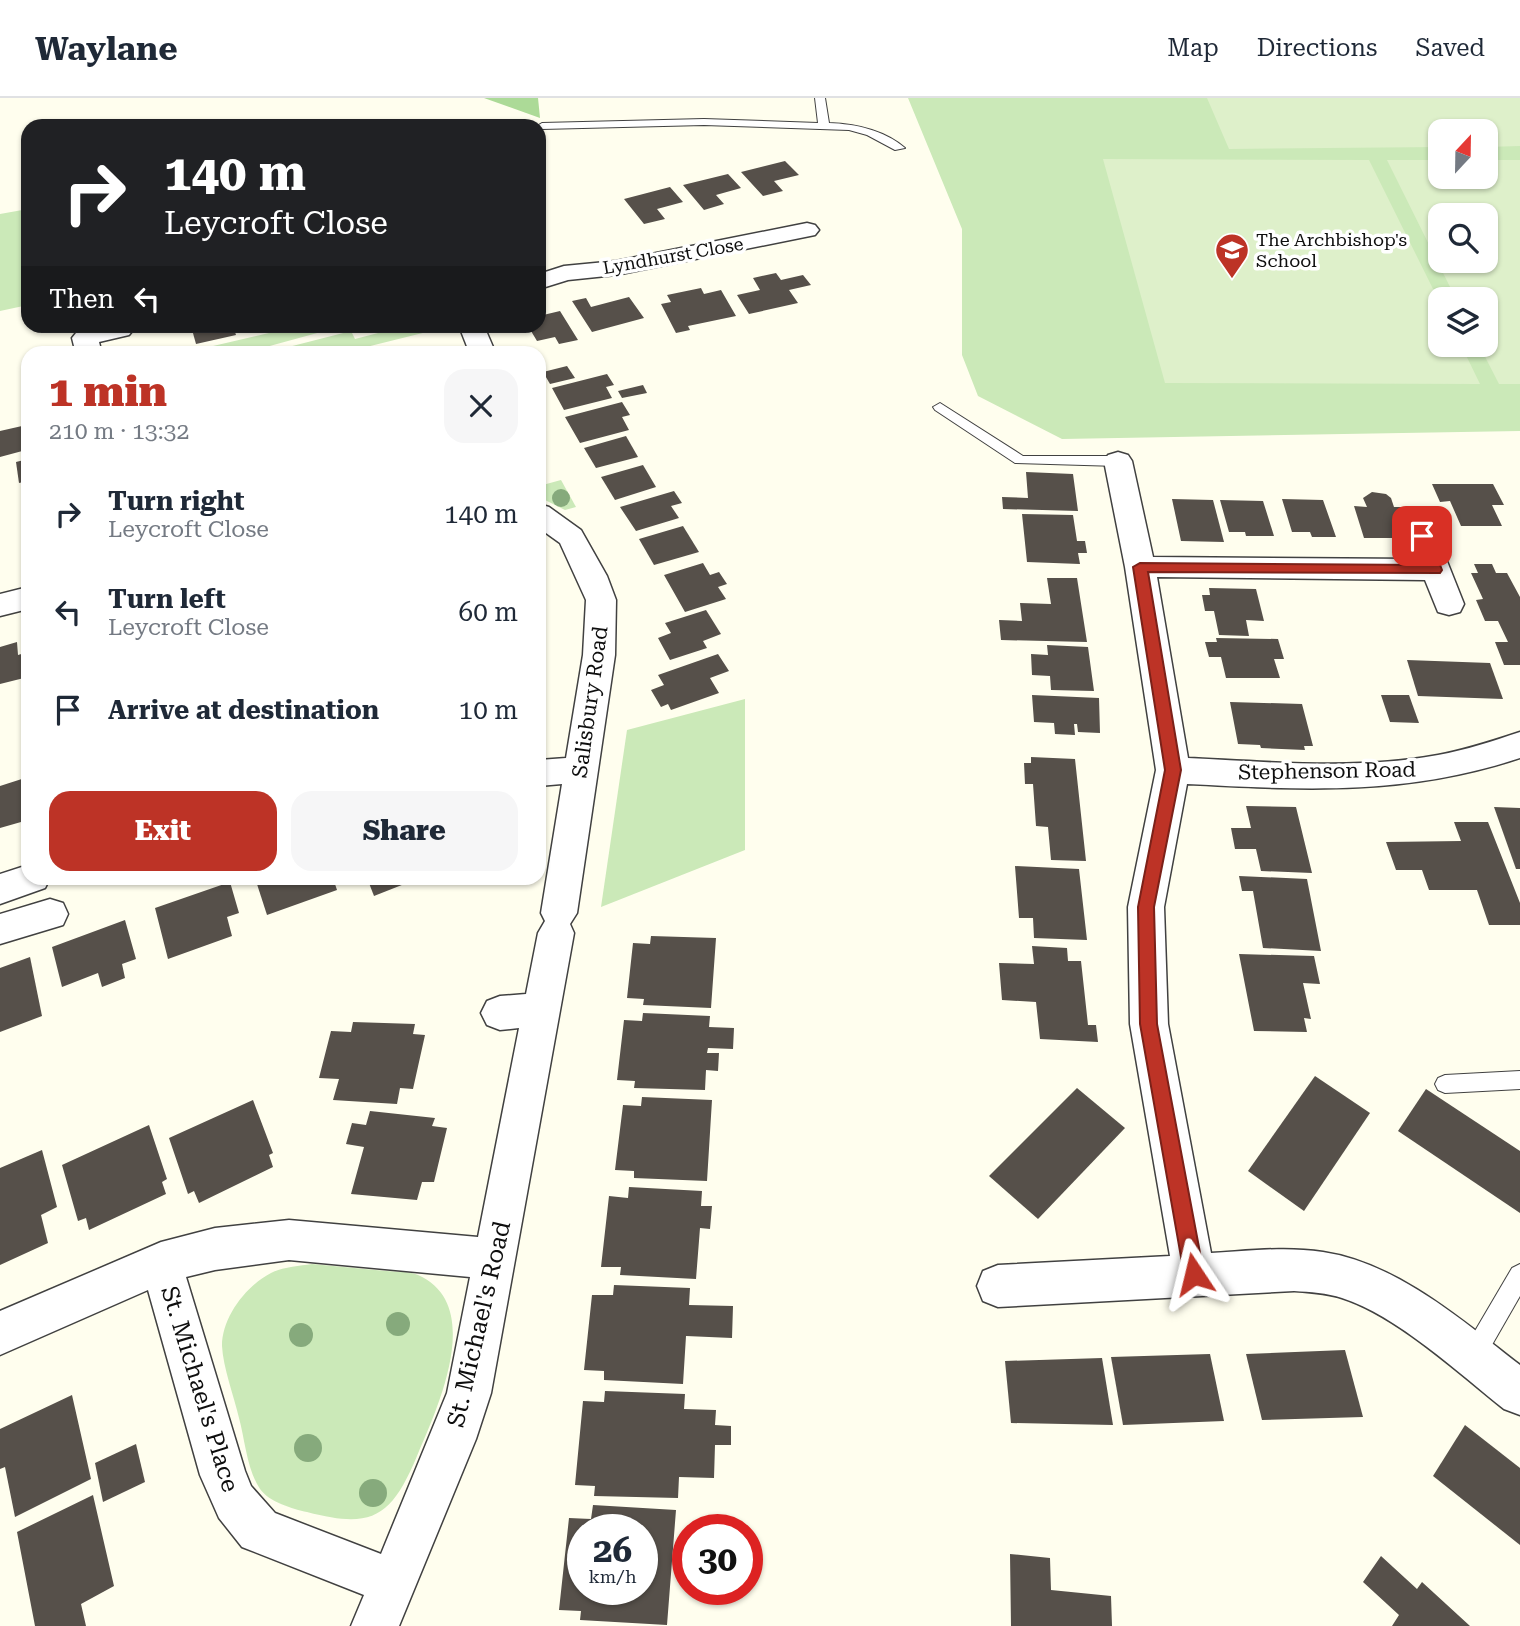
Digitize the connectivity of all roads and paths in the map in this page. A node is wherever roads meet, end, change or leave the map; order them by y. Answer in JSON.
{"nodes":[{"id":1,"x":820,"y":98,"type":"edge"},
{"id":2,"x":546,"y":126,"type":"edge"},
{"id":3,"x":824,"y":126,"type":"junction"},
{"id":4,"x":900,"y":148,"type":"dead end"},
{"id":5,"x":807,"y":230,"type":"dead end"},
{"id":6,"x":546,"y":279,"type":"edge"},
{"id":7,"x":107,"y":333,"type":"edge"},
{"id":8,"x":87,"y":346,"type":"edge"},
{"id":9,"x":940,"y":407,"type":"dead end"},
{"id":10,"x":1118,"y":461,"type":"joint"},
{"id":11,"x":546,"y":519,"type":"edge"},
{"id":12,"x":1422,"y":536,"type":"dead end"},
{"id":13,"x":1140,"y":567,"type":"junction"},
{"id":14,"x":1436,"y":570,"type":"junction"},
{"id":15,"x":21,"y":600,"type":"edge"},
{"id":16,"x":1449,"y":604,"type":"dead end"},
{"id":17,"x":0,"y":605,"type":"edge"},
{"id":18,"x":1520,"y":746,"type":"edge"},
{"id":19,"x":581,"y":770,"type":"junction"},
{"id":20,"x":1173,"y":770,"type":"junction"},
{"id":21,"x":546,"y":772,"type":"edge"},
{"id":22,"x":21,"y":882,"type":"edge"},
{"id":23,"x":0,"y":889,"type":"edge"},
{"id":24,"x":50,"y":914,"type":"dead end"},
{"id":25,"x":558,"y":923,"type":"joint"},
{"id":26,"x":0,"y":929,"type":"edge"},
{"id":27,"x":542,"y":1009,"type":"junction"},
{"id":28,"x":500,"y":1013,"type":"dead end"},
{"id":29,"x":1520,"y":1080,"type":"edge"},
{"id":30,"x":1445,"y":1084,"type":"dead end"},
{"id":31,"x":496,"y":1259,"type":"junction"},
{"id":32,"x":162,"y":1263,"type":"junction"},
{"id":33,"x":1194,"y":1274,"type":"junction"},
{"id":34,"x":1520,"y":1275,"type":"edge"},
{"id":35,"x":998,"y":1286,"type":"dead end"},
{"id":36,"x":0,"y":1333,"type":"edge"},
{"id":37,"x":1473,"y":1356,"type":"junction"},
{"id":38,"x":1520,"y":1393,"type":"edge"},
{"id":39,"x":393,"y":1583,"type":"junction"},
{"id":40,"x":375,"y":1626,"type":"edge"}],
"edges":[{"from":1,"to":3,"type":"lane"},
{"from":2,"to":3,"type":"lane"},
{"from":3,"to":4,"type":"lane"},
{"from":5,"to":6,"type":"street","name":"Lyndhurst Close"},
{"from":7,"to":8,"type":"street"},
{"from":9,"to":10,"type":"lane"},
{"from":10,"to":13,"type":"street"},
{"from":11,"to":19,"type":"street","name":"Salisbury Road"},
{"from":12,"to":14,"type":"street"},
{"from":13,"to":14,"type":"street"},
{"from":13,"to":20,"type":"street"},
{"from":14,"to":16,"type":"street"},
{"from":15,"to":17,"type":"street"},
{"from":18,"to":20,"type":"street","name":"Stephenson Road"},
{"from":19,"to":21,"type":"street"},
{"from":19,"to":25,"type":"street","name":"Salisbury Road"},
{"from":20,"to":33,"type":"street"},
{"from":22,"to":23,"type":"street"},
{"from":24,"to":26,"type":"street"},
{"from":25,"to":27,"type":"street","name":"St. Michael's Road"},
{"from":27,"to":28,"type":"street"},
{"from":27,"to":31,"type":"street","name":"St. Michael's Road"},
{"from":29,"to":30,"type":"lane"},
{"from":31,"to":32,"type":"street","name":"St. Michael's Place"},
{"from":31,"to":39,"type":"street","name":"St. Michael's Road"},
{"from":32,"to":36,"type":"street","name":"St. Michael's Place"},
{"from":32,"to":39,"type":"street","name":"St. Michael's Place"},
{"from":33,"to":35,"type":"street"},
{"from":33,"to":37,"type":"street"},
{"from":34,"to":37,"type":"lane"},
{"from":37,"to":38,"type":"street"},
{"from":39,"to":40,"type":"street","name":"St. Michael's Road"}]}
